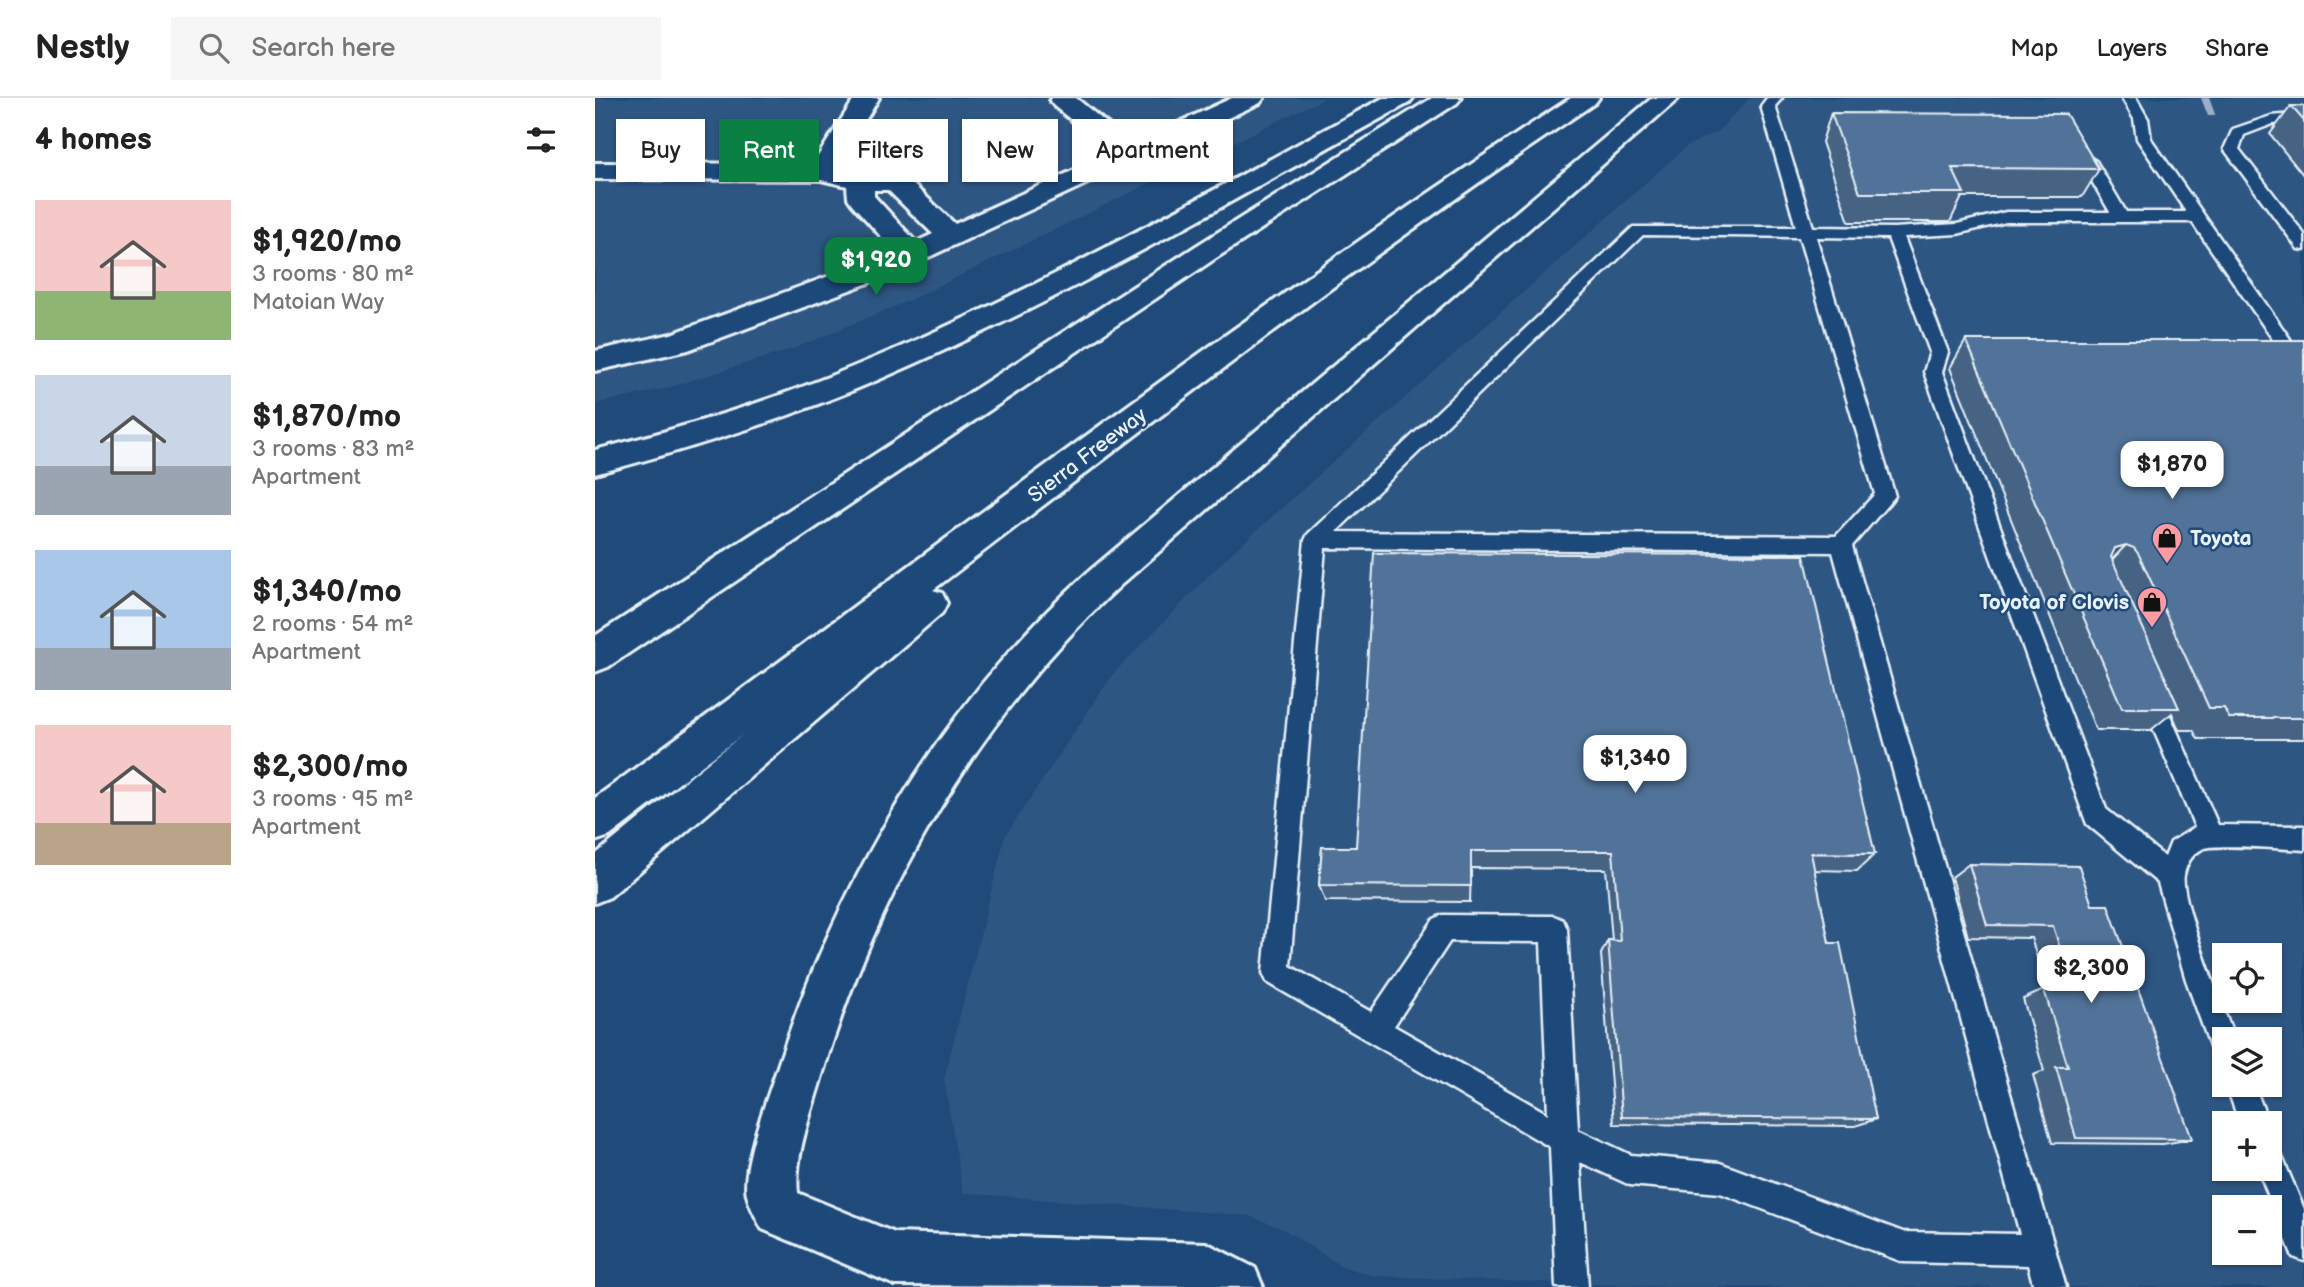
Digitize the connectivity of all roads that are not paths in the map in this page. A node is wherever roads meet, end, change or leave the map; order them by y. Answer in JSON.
{"nodes":[{"id":1,"x":867,"y":98,"type":"edge"},
{"id":2,"x":1064,"y":98,"type":"edge"},
{"id":3,"x":1252,"y":98,"type":"edge"},
{"id":4,"x":1401,"y":98,"type":"edge"},
{"id":5,"x":1449,"y":98,"type":"edge"},
{"id":6,"x":1587,"y":98,"type":"edge"},
{"id":7,"x":1667,"y":98,"type":"edge"},
{"id":8,"x":1775,"y":98,"type":"edge"},
{"id":9,"x":2129,"y":98,"type":"edge"},
{"id":10,"x":2304,"y":117,"type":"edge"},
{"id":11,"x":1085,"y":119,"type":"edge"},
{"id":12,"x":1206,"y":119,"type":"edge"},
{"id":13,"x":2088,"y":161,"type":"edge"},
{"id":14,"x":595,"y":171,"type":"edge"},
{"id":15,"x":821,"y":172,"type":"junction"},
{"id":16,"x":833,"y":174,"type":"edge"},
{"id":17,"x":1072,"y":181,"type":"edge"},
{"id":18,"x":860,"y":182,"type":"edge"},
{"id":19,"x":895,"y":182,"type":"edge"},
{"id":20,"x":2121,"y":217,"type":"junction"},
{"id":21,"x":2197,"y":217,"type":"junction"},
{"id":22,"x":1806,"y":232,"type":"junction"},
{"id":23,"x":1894,"y":233,"type":"junction"},
{"id":24,"x":952,"y":237,"type":"junction"},
{"id":25,"x":2304,"y":245,"type":"edge"},
{"id":26,"x":913,"y":255,"type":"junction"},
{"id":27,"x":1255,"y":329,"type":"junction"},
{"id":28,"x":595,"y":361,"type":"edge"},
{"id":29,"x":2304,"y":363,"type":"edge"},
{"id":30,"x":595,"y":462,"type":"edge"},
{"id":31,"x":1315,"y":540,"type":"junction"},
{"id":32,"x":1841,"y":544,"type":"junction"},
{"id":33,"x":595,"y":656,"type":"edge"},
{"id":34,"x":2139,"y":671,"type":"edge"},
{"id":35,"x":595,"y":822,"type":"edge"},
{"id":36,"x":2211,"y":836,"type":"junction"},
{"id":37,"x":2304,"y":838,"type":"edge"},
{"id":38,"x":2170,"y":877,"type":"junction"},
{"id":39,"x":595,"y":882,"type":"edge"},
{"id":40,"x":2217,"y":1027,"type":"edge"},
{"id":41,"x":1376,"y":1029,"type":"junction"},
{"id":42,"x":1564,"y":1139,"type":"junction"},
{"id":43,"x":2278,"y":1181,"type":"edge"},
{"id":44,"x":2304,"y":1246,"type":"edge"},
{"id":45,"x":2039,"y":1250,"type":"junction"},
{"id":46,"x":1236,"y":1287,"type":"edge"},
{"id":47,"x":1572,"y":1287,"type":"edge"},
{"id":48,"x":2050,"y":1287,"type":"edge"}],
"edges":[{"from":1,"to":15,"type":"main road"},
{"from":2,"to":11,"type":"main road"},
{"from":3,"to":12,"type":"main road"},
{"from":4,"to":30,"type":"main road"},
{"from":5,"to":33,"type":"main road"},
{"from":6,"to":27,"type":"main road","name":"Sierra Freeway"},
{"from":7,"to":46,"type":"main road"},
{"from":8,"to":22,"type":"lane"},
{"from":9,"to":21,"type":"lane"},
{"from":10,"to":25,"type":"lane"},
{"from":13,"to":20,"type":"lane"},
{"from":14,"to":15,"type":"main road"},
{"from":15,"to":16,"type":"main road"},
{"from":17,"to":24,"type":"main road"},
{"from":18,"to":26,"type":"main road"},
{"from":19,"to":24,"type":"main road"},
{"from":20,"to":21,"type":"lane"},
{"from":20,"to":23,"type":"lane"},
{"from":21,"to":29,"type":"lane"},
{"from":22,"to":23,"type":"lane"},
{"from":22,"to":31,"type":"lane"},
{"from":22,"to":32,"type":"lane"},
{"from":23,"to":38,"type":"lane"},
{"from":24,"to":26,"type":"main road"},
{"from":26,"to":28,"type":"main road"},
{"from":27,"to":35,"type":"main road","name":"Sierra Freeway"},
{"from":27,"to":39,"type":"main road"},
{"from":31,"to":32,"type":"lane"},
{"from":31,"to":41,"type":"lane"},
{"from":32,"to":45,"type":"lane"},
{"from":34,"to":36,"type":"lane"},
{"from":36,"to":37,"type":"lane"},
{"from":36,"to":38,"type":"lane"},
{"from":38,"to":40,"type":"lane"},
{"from":41,"to":42,"type":"lane"},
{"from":41,"to":42,"type":"lane"},
{"from":42,"to":45,"type":"lane"},
{"from":42,"to":47,"type":"lane"},
{"from":43,"to":44,"type":"lane"},
{"from":45,"to":48,"type":"lane"}]}
